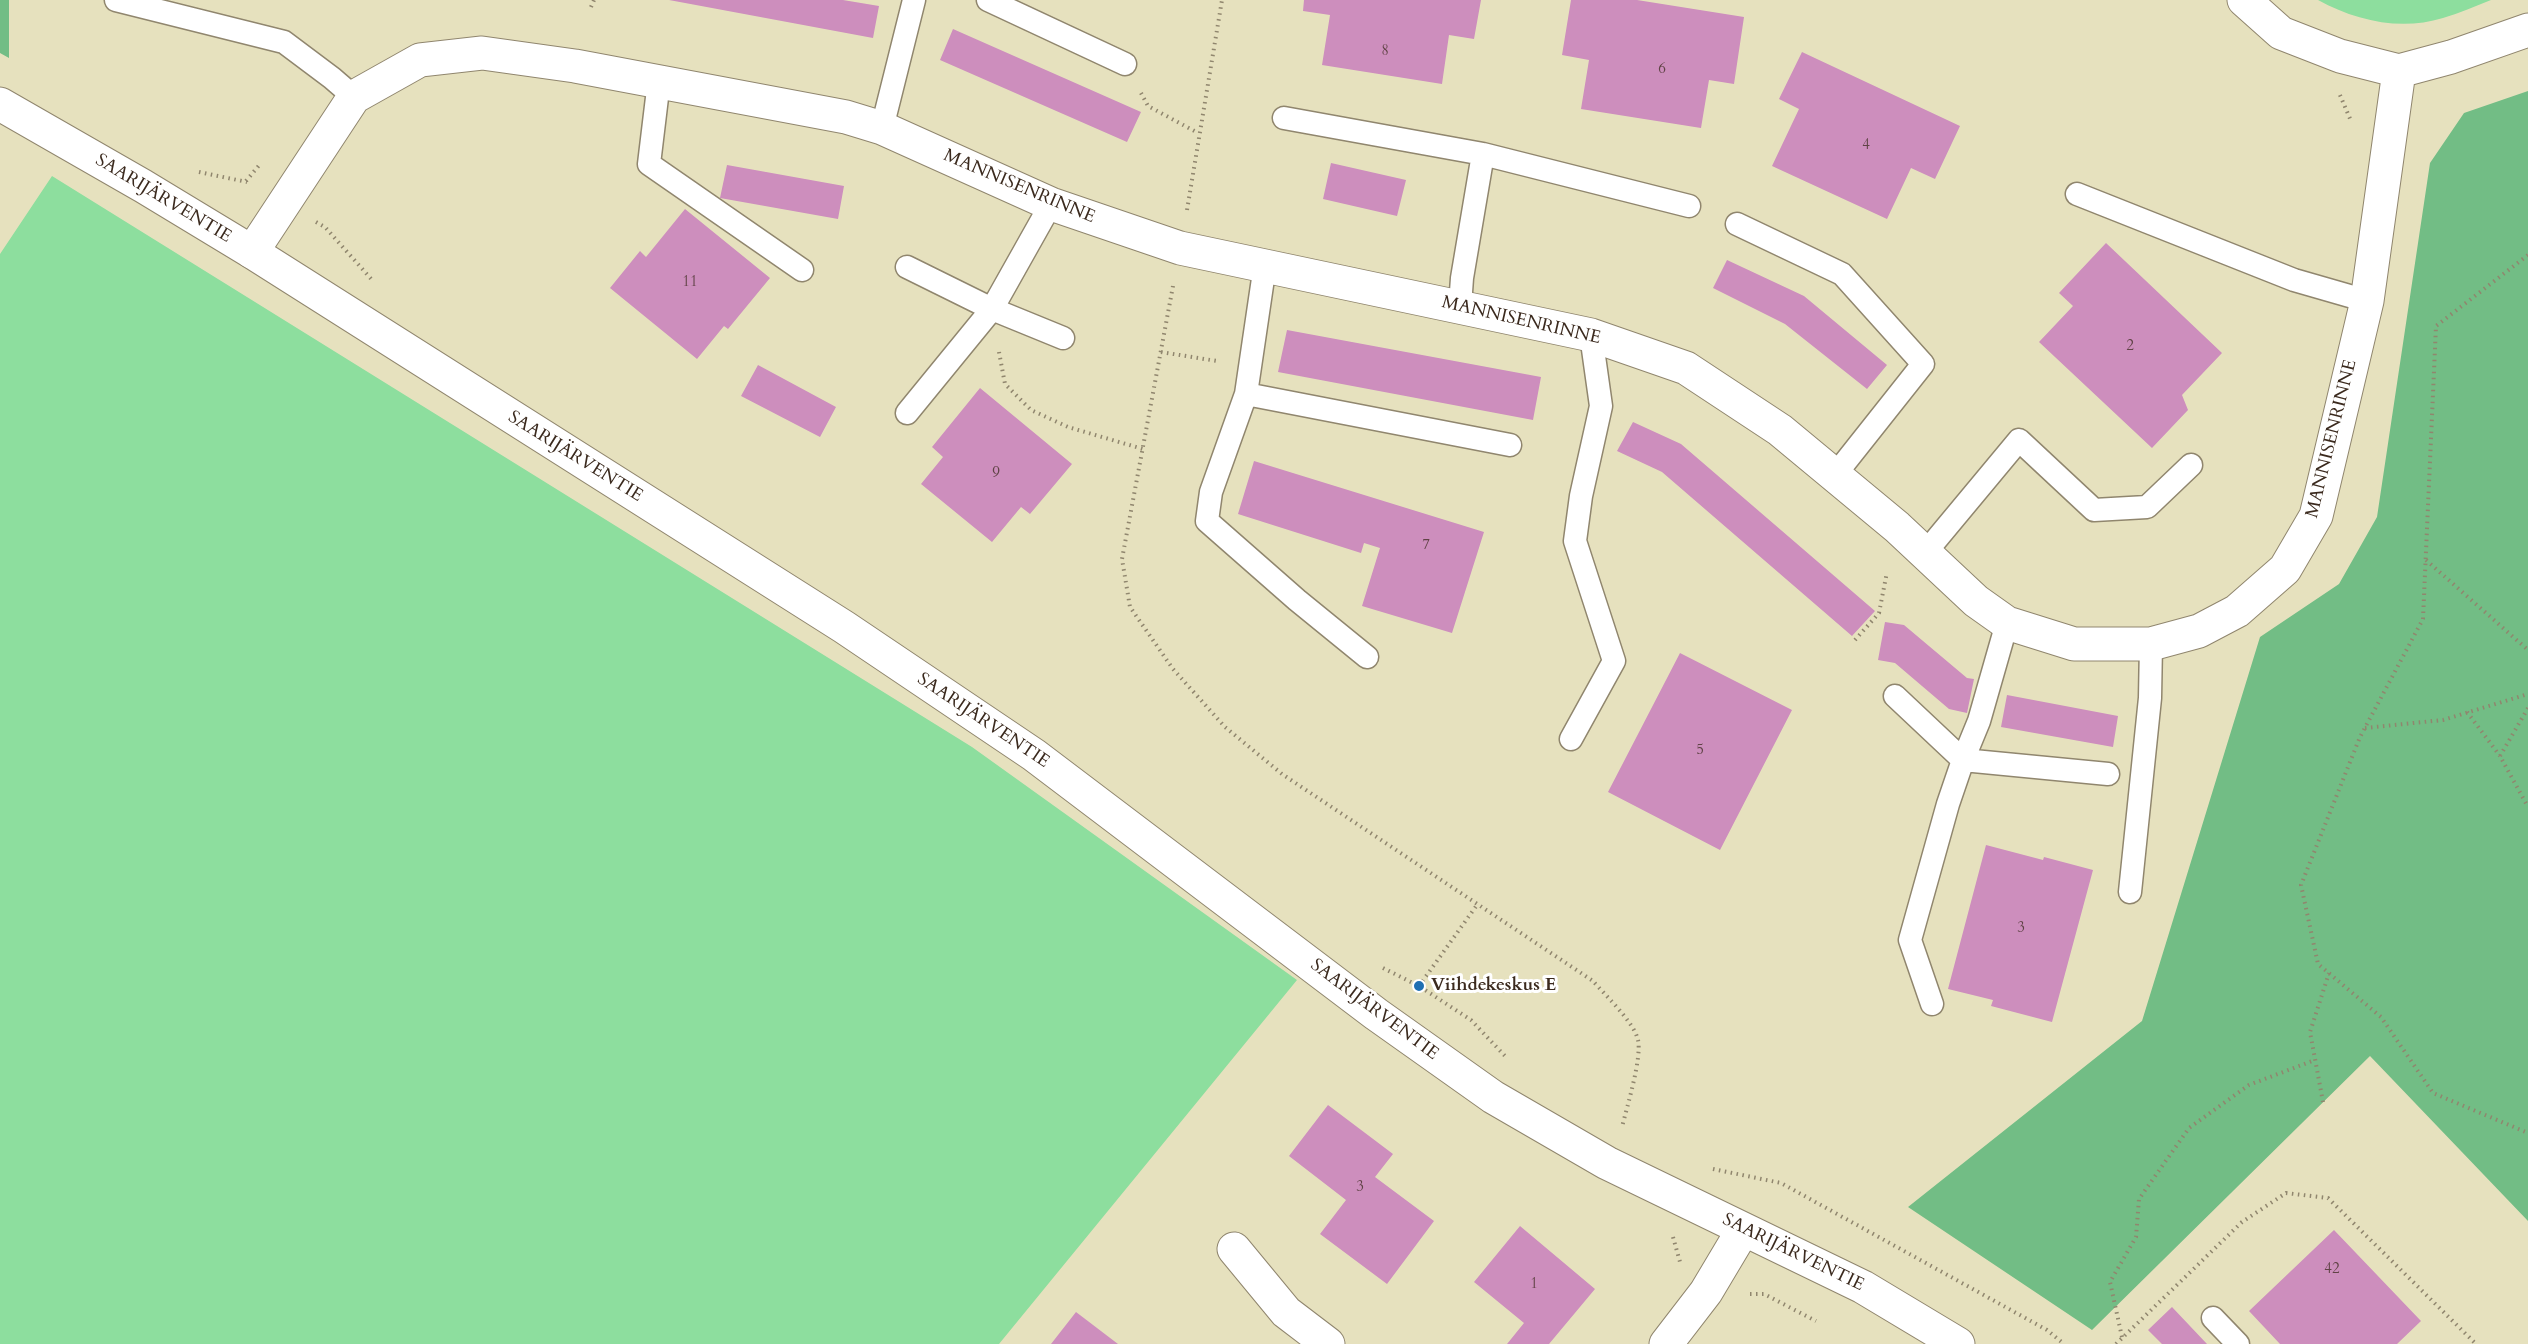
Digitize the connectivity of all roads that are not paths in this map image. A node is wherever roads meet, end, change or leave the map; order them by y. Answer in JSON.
{"nodes":[{"id":1,"x":116,"y":0,"type":"edge"},
{"id":2,"x":914,"y":0,"type":"edge"},
{"id":3,"x":988,"y":0,"type":"edge"},
{"id":4,"x":2244,"y":0,"type":"edge"},
{"id":5,"x":2528,"y":30,"type":"edge"},
{"id":6,"x":1125,"y":64,"type":"road end"},
{"id":7,"x":2399,"y":71,"type":"junction"},
{"id":8,"x":659,"y":81,"type":"junction"},
{"id":9,"x":354,"y":97,"type":"junction"},
{"id":10,"x":0,"y":104,"type":"edge"},
{"id":11,"x":1284,"y":118,"type":"dead end"},
{"id":12,"x":882,"y":128,"type":"junction"},
{"id":13,"x":1483,"y":154,"type":"junction"},
{"id":14,"x":2077,"y":194,"type":"dead end"},
{"id":15,"x":1051,"y":204,"type":"junction"},
{"id":16,"x":1689,"y":206,"type":"dead end"},
{"id":17,"x":1737,"y":224,"type":"dead end"},
{"id":18,"x":252,"y":252,"type":"junction"},
{"id":19,"x":1265,"y":265,"type":"junction"},
{"id":20,"x":907,"y":267,"type":"dead end"},
{"id":21,"x":802,"y":270,"type":"dead end"},
{"id":22,"x":2367,"y":301,"type":"junction"},
{"id":23,"x":1460,"y":306,"type":"junction"},
{"id":24,"x":992,"y":309,"type":"junction"},
{"id":25,"x":1591,"y":335,"type":"junction"},
{"id":26,"x":1064,"y":338,"type":"dead end"},
{"id":27,"x":1246,"y":394,"type":"junction"},
{"id":28,"x":908,"y":413,"type":"dead end"},
{"id":29,"x":1510,"y":445,"type":"dead end"},
{"id":30,"x":2192,"y":465,"type":"dead end"},
{"id":31,"x":1834,"y":475,"type":"junction"},
{"id":32,"x":1924,"y":553,"type":"junction"},
{"id":33,"x":2007,"y":623,"type":"junction"},
{"id":34,"x":2151,"y":644,"type":"junction"},
{"id":35,"x":1367,"y":657,"type":"dead end"},
{"id":36,"x":1894,"y":696,"type":"dead end"},
{"id":37,"x":1571,"y":739,"type":"dead end"},
{"id":38,"x":1963,"y":760,"type":"junction"},
{"id":39,"x":2108,"y":774,"type":"dead end"},
{"id":40,"x":2130,"y":892,"type":"dead end"},
{"id":41,"x":1932,"y":1004,"type":"dead end"},
{"id":42,"x":1743,"y":1230,"type":"junction"},
{"id":43,"x":1234,"y":1249,"type":"dead end"},
{"id":44,"x":2212,"y":1318,"type":"dead end"},
{"id":45,"x":1328,"y":1344,"type":"edge"},
{"id":46,"x":1666,"y":1344,"type":"edge"},
{"id":47,"x":1958,"y":1344,"type":"edge"},
{"id":48,"x":2238,"y":1344,"type":"edge"}],
"edges":[{"from":1,"to":9,"type":"lane"},
{"from":2,"to":12,"type":"lane"},
{"from":3,"to":6,"type":"lane"},
{"from":4,"to":7,"type":"street"},
{"from":5,"to":7,"type":"street"},
{"from":7,"to":22,"type":"street","name":"MANNISENRINNE"},
{"from":8,"to":9,"type":"street","name":"MANNISENRINNE"},
{"from":8,"to":12,"type":"street","name":"MANNISENRINNE"},
{"from":8,"to":21,"type":"lane"},
{"from":9,"to":18,"type":"street","name":"MANNISENRINNE"},
{"from":10,"to":18,"type":"street","name":"SAARIJÄRVENTIE"},
{"from":11,"to":13,"type":"lane"},
{"from":12,"to":15,"type":"street","name":"MANNISENRINNE"},
{"from":13,"to":16,"type":"lane"},
{"from":13,"to":23,"type":"lane"},
{"from":14,"to":22,"type":"lane"},
{"from":15,"to":19,"type":"street","name":"MANNISENRINNE"},
{"from":15,"to":24,"type":"lane"},
{"from":17,"to":31,"type":"lane"},
{"from":18,"to":42,"type":"street","name":"SAARIJÄRVENTIE"},
{"from":19,"to":23,"type":"street","name":"MANNISENRINNE"},
{"from":19,"to":27,"type":"lane"},
{"from":20,"to":24,"type":"lane"},
{"from":22,"to":34,"type":"street","name":"MANNISENRINNE"},
{"from":23,"to":25,"type":"street","name":"MANNISENRINNE"},
{"from":24,"to":26,"type":"lane"},
{"from":24,"to":28,"type":"lane"},
{"from":25,"to":31,"type":"street","name":"MANNISENRINNE"},
{"from":25,"to":37,"type":"lane"},
{"from":27,"to":29,"type":"lane"},
{"from":27,"to":35,"type":"lane"},
{"from":30,"to":32,"type":"lane"},
{"from":31,"to":32,"type":"street","name":"MANNISENRINNE"},
{"from":32,"to":33,"type":"street","name":"MANNISENRINNE"},
{"from":33,"to":34,"type":"street","name":"MANNISENRINNE"},
{"from":33,"to":38,"type":"lane"},
{"from":34,"to":40,"type":"lane"},
{"from":36,"to":38,"type":"lane"},
{"from":38,"to":39,"type":"lane"},
{"from":38,"to":41,"type":"lane"},
{"from":42,"to":46,"type":"street"},
{"from":42,"to":47,"type":"street","name":"SAARIJÄRVENTIE"},
{"from":43,"to":45,"type":"street"},
{"from":44,"to":48,"type":"lane"}]}
